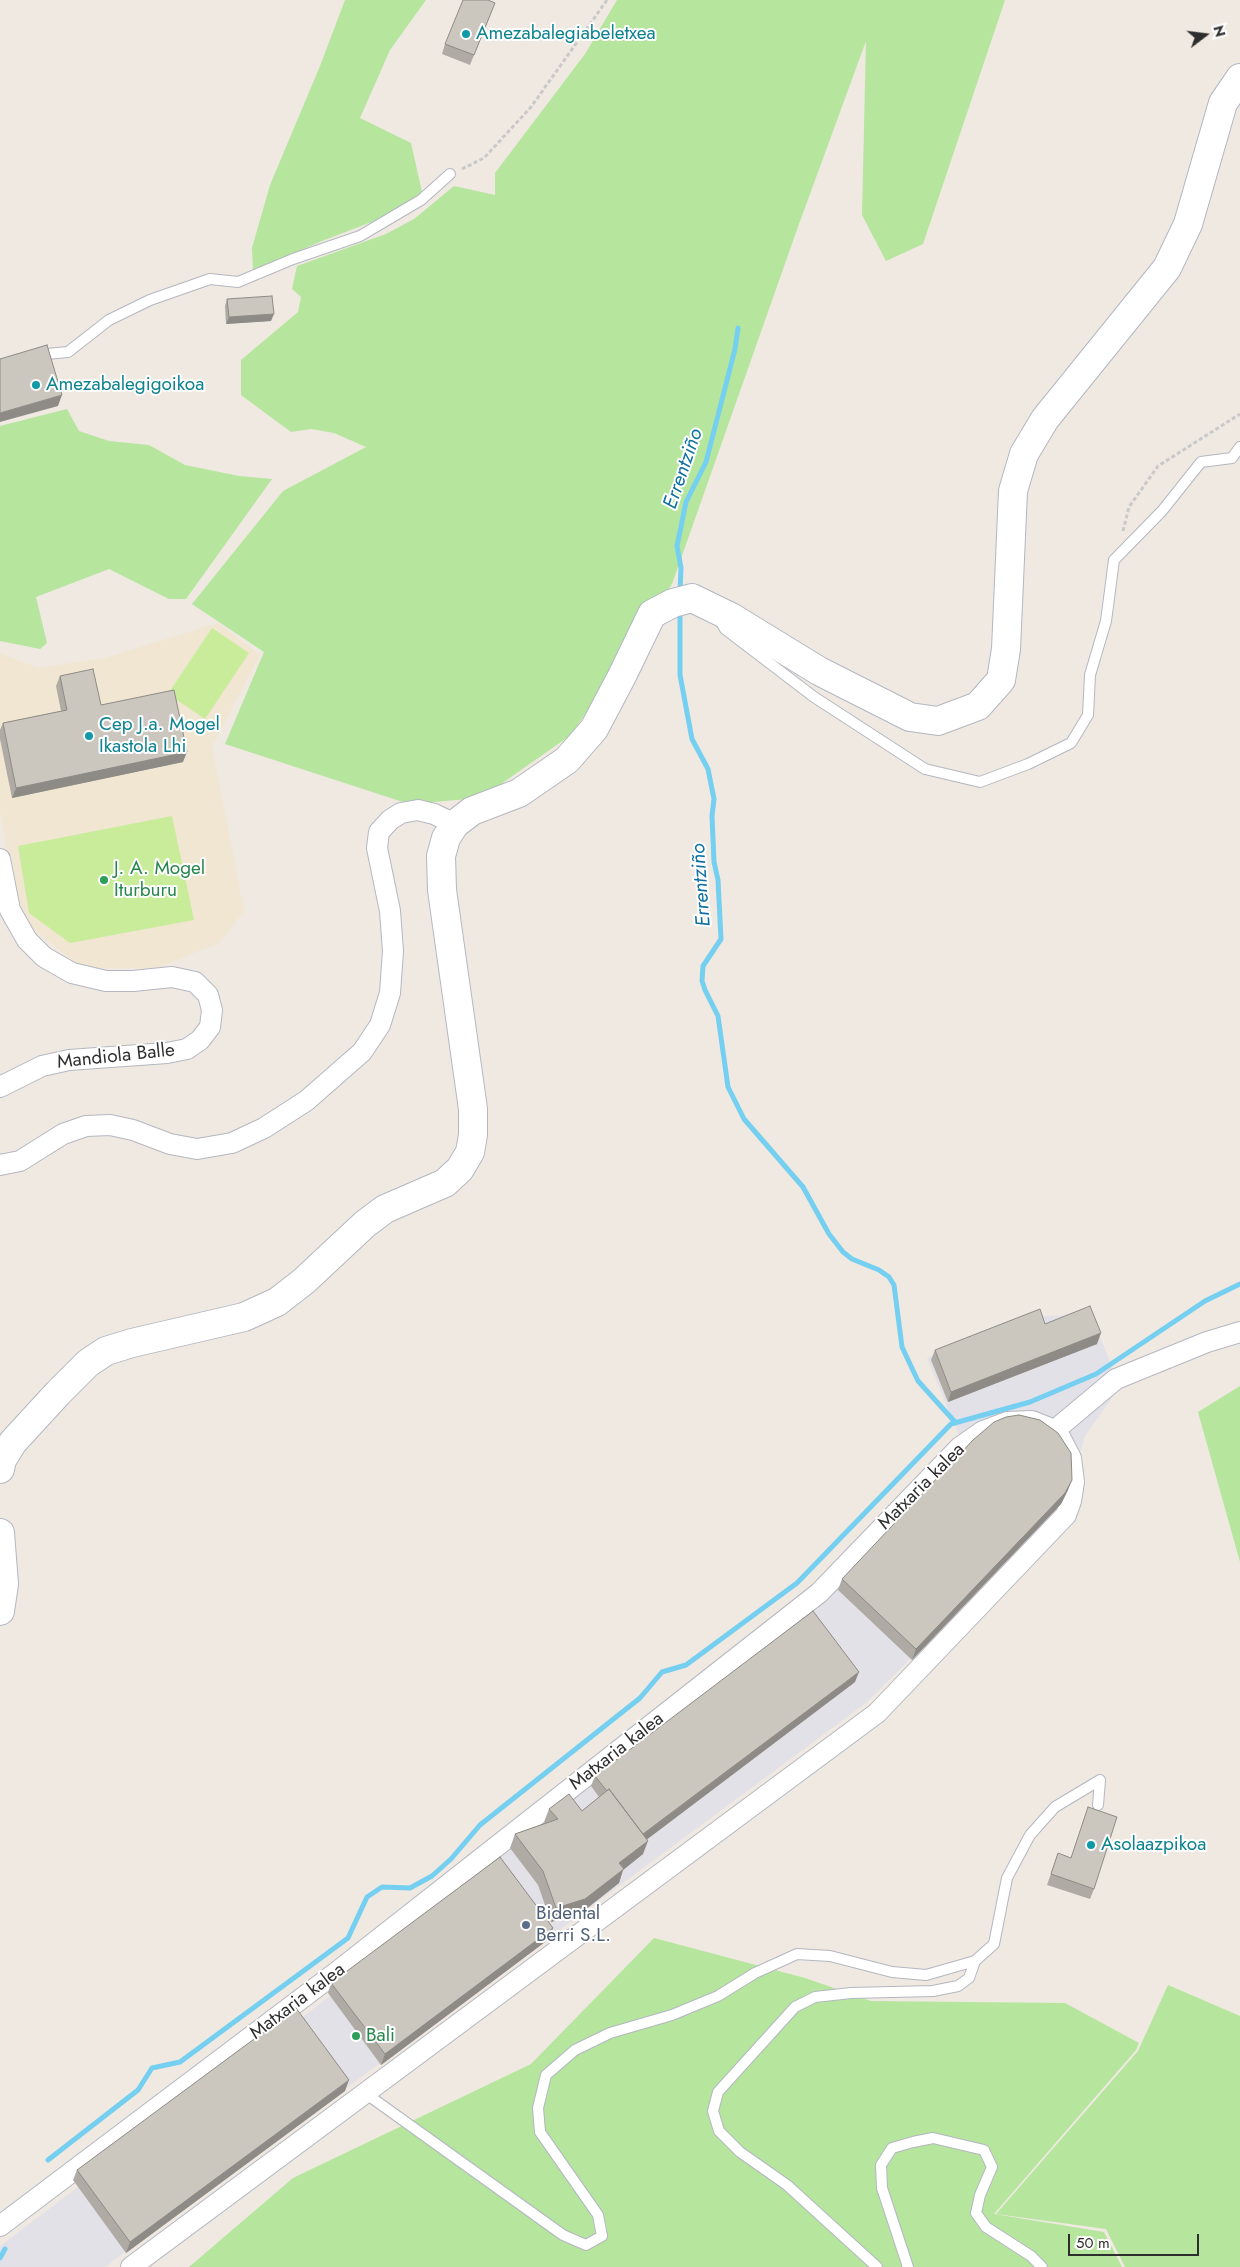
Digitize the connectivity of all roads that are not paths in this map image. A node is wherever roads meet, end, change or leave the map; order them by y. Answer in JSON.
{"nodes":[{"id":1,"x":1240,"y":78,"type":"edge"},
{"id":2,"x":450,"y":174,"type":"road end"},
{"id":3,"x":29,"y":356,"type":"edge"},
{"id":4,"x":1240,"y":447,"type":"edge"},
{"id":5,"x":714,"y":611,"type":"junction"},
{"id":6,"x":455,"y":824,"type":"junction"},
{"id":7,"x":0,"y":859,"type":"edge"},
{"id":8,"x":0,"y":1087,"type":"edge"},
{"id":9,"x":0,"y":1166,"type":"edge"},
{"id":10,"x":1240,"y":1332,"type":"edge"},
{"id":11,"x":1057,"y":1431,"type":"junction"},
{"id":12,"x":0,"y":1469,"type":"edge"},
{"id":13,"x":0,"y":1533,"type":"edge"},
{"id":14,"x":0,"y":1611,"type":"edge"},
{"id":15,"x":1098,"y":1805,"type":"dead end"},
{"id":16,"x":975,"y":1961,"type":"junction"},
{"id":17,"x":365,"y":2093,"type":"junction"},
{"id":18,"x":0,"y":2226,"type":"edge"},
{"id":19,"x":131,"y":2267,"type":"edge"},
{"id":20,"x":877,"y":2267,"type":"edge"},
{"id":21,"x":908,"y":2267,"type":"edge"},
{"id":22,"x":1042,"y":2267,"type":"edge"}],
"edges":[{"from":1,"to":5,"type":"street"},
{"from":2,"to":3,"type":"lane"},
{"from":4,"to":5,"type":"lane"},
{"from":5,"to":6,"type":"street"},
{"from":6,"to":9,"type":"street"},
{"from":6,"to":12,"type":"street"},
{"from":7,"to":8,"type":"street","name":"Mandiola Balle"},
{"from":10,"to":11,"type":"street"},
{"from":11,"to":17,"type":"street"},
{"from":11,"to":18,"type":"street","name":"Matxaria kalea"},
{"from":13,"to":14,"type":"street"},
{"from":15,"to":16,"type":"lane"},
{"from":16,"to":17,"type":"lane"},
{"from":16,"to":20,"type":"lane"},
{"from":17,"to":19,"type":"street"},
{"from":21,"to":22,"type":"lane"}]}
